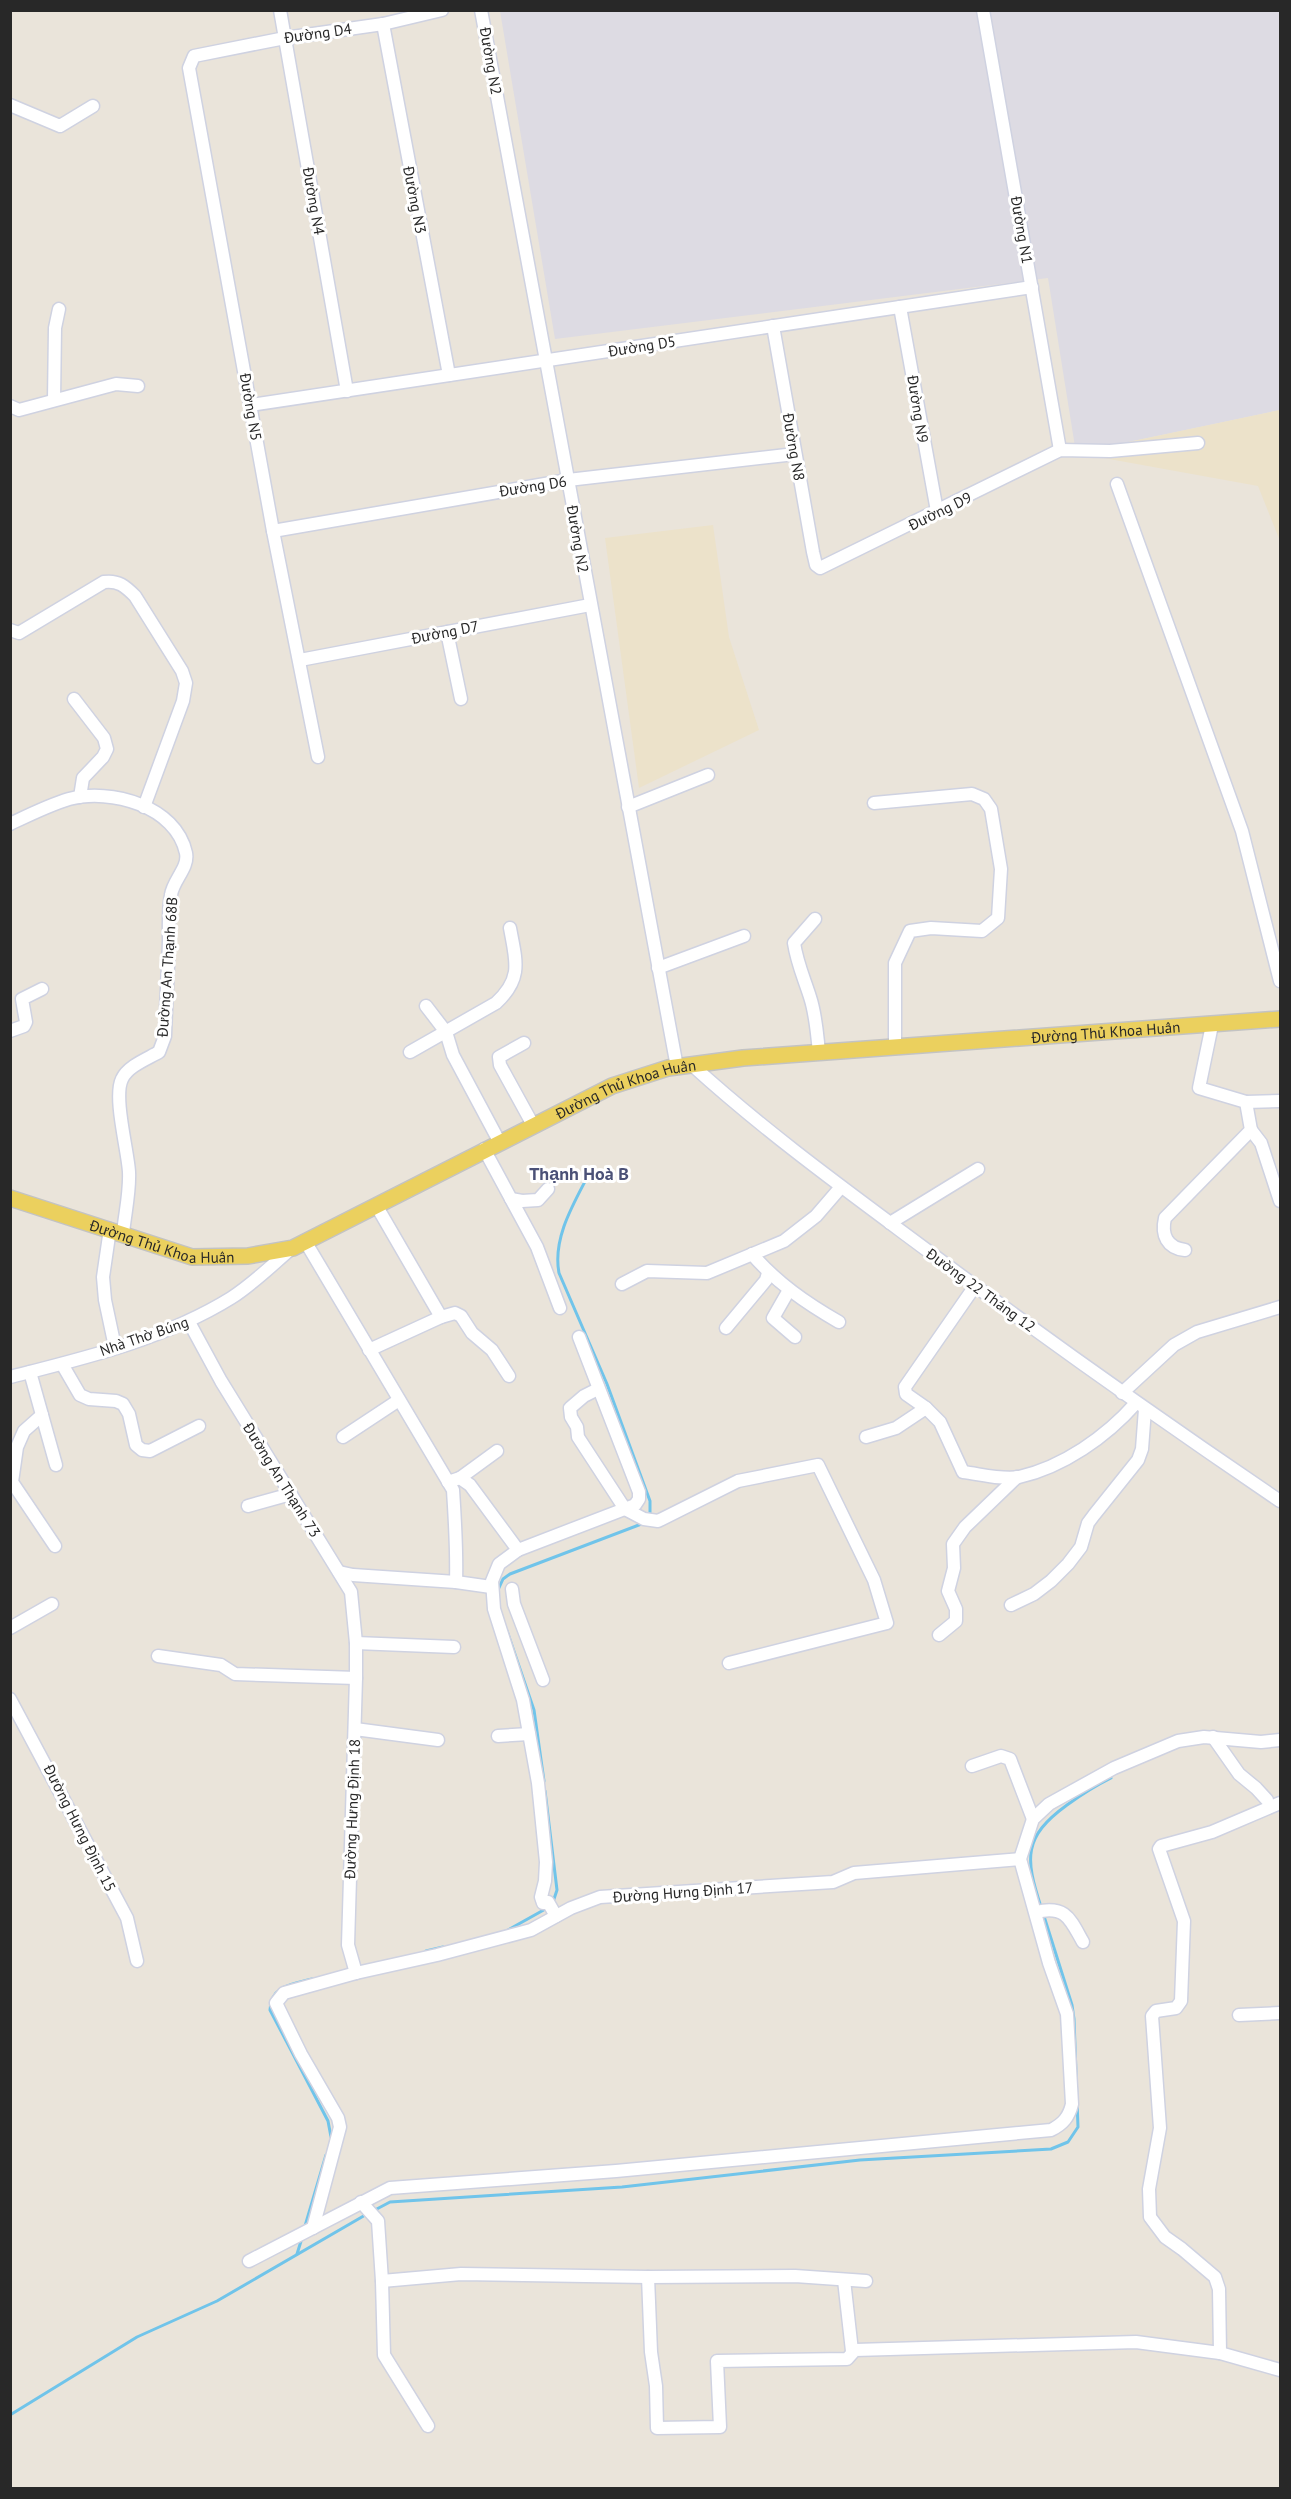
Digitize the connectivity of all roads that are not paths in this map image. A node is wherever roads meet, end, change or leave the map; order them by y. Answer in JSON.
{"nodes":[{"id":1,"x":280,"y":10,"type":"edge"},
{"id":2,"x":441,"y":10,"type":"edge"},
{"id":3,"x":482,"y":10,"type":"edge"},
{"id":4,"x":983,"y":10,"type":"edge"},
{"id":5,"x":383,"y":24,"type":"junction"},
{"id":6,"x":285,"y":38,"type":"junction"},
{"id":7,"x":194,"y":56,"type":"joint"},
{"id":8,"x":10,"y":105,"type":"edge"},
{"id":9,"x":93,"y":106,"type":"dead end"},
{"id":10,"x":1032,"y":287,"type":"junction"},
{"id":11,"x":900,"y":307,"type":"junction"},
{"id":12,"x":59,"y":309,"type":"dead end"},
{"id":13,"x":773,"y":326,"type":"junction"},
{"id":14,"x":546,"y":361,"type":"junction"},
{"id":15,"x":449,"y":375,"type":"junction"},
{"id":16,"x":138,"y":386,"type":"dead end"},
{"id":17,"x":347,"y":391,"type":"junction"},
{"id":18,"x":54,"y":400,"type":"junction"},
{"id":19,"x":251,"y":405,"type":"junction"},
{"id":20,"x":10,"y":406,"type":"edge"},
{"id":21,"x":1198,"y":443,"type":"dead end"},
{"id":22,"x":1060,"y":450,"type":"junction"},
{"id":23,"x":795,"y":454,"type":"junction"},
{"id":24,"x":568,"y":480,"type":"junction"},
{"id":25,"x":1117,"y":484,"type":"dead end"},
{"id":26,"x":937,"y":511,"type":"junction"},
{"id":27,"x":273,"y":531,"type":"junction"},
{"id":28,"x":818,"y":566,"type":"joint"},
{"id":29,"x":590,"y":605,"type":"junction"},
{"id":30,"x":10,"y":630,"type":"edge"},
{"id":31,"x":447,"y":632,"type":"junction"},
{"id":32,"x":300,"y":660,"type":"junction"},
{"id":33,"x":74,"y":699,"type":"dead end"},
{"id":34,"x":461,"y":699,"type":"dead end"},
{"id":35,"x":318,"y":757,"type":"dead end"},
{"id":36,"x":708,"y":776,"type":"dead end"},
{"id":37,"x":80,"y":797,"type":"junction"},
{"id":38,"x":874,"y":803,"type":"dead end"},
{"id":39,"x":144,"y":807,"type":"junction"},
{"id":40,"x":628,"y":807,"type":"junction"},
{"id":41,"x":10,"y":824,"type":"edge"},
{"id":42,"x":815,"y":919,"type":"dead end"},
{"id":43,"x":510,"y":928,"type":"dead end"},
{"id":44,"x":744,"y":936,"type":"dead end"},
{"id":45,"x":658,"y":968,"type":"junction"},
{"id":46,"x":1281,"y":981,"type":"edge"},
{"id":47,"x":42,"y":989,"type":"dead end"},
{"id":48,"x":426,"y":1006,"type":"dead end"},
{"id":49,"x":1281,"y":1019,"type":"edge"},
{"id":50,"x":1212,"y":1024,"type":"junction"},
{"id":51,"x":10,"y":1031,"type":"edge"},
{"id":52,"x":446,"y":1032,"type":"junction"},
{"id":53,"x":524,"y":1043,"type":"dead end"},
{"id":54,"x":895,"y":1047,"type":"junction"},
{"id":55,"x":410,"y":1052,"type":"dead end"},
{"id":56,"x":819,"y":1052,"type":"junction"},
{"id":57,"x":685,"y":1066,"type":"junction"},
{"id":58,"x":1281,"y":1101,"type":"edge"},
{"id":59,"x":1245,"y":1102,"type":"junction"},
{"id":60,"x":533,"y":1125,"type":"junction"},
{"id":61,"x":1251,"y":1130,"type":"junction"},
{"id":62,"x":499,"y":1141,"type":"junction"},
{"id":63,"x":484,"y":1149,"type":"junction"},
{"id":64,"x":978,"y":1169,"type":"dead end"},
{"id":65,"x":841,"y":1188,"type":"junction"},
{"id":66,"x":548,"y":1189,"type":"dead end"},
{"id":67,"x":10,"y":1198,"type":"edge"},
{"id":68,"x":511,"y":1199,"type":"junction"},
{"id":69,"x":1281,"y":1201,"type":"edge"},
{"id":70,"x":376,"y":1205,"type":"junction"},
{"id":71,"x":890,"y":1223,"type":"junction"},
{"id":72,"x":116,"y":1231,"type":"junction"},
{"id":73,"x":299,"y":1244,"type":"junction"},
{"id":74,"x":1185,"y":1250,"type":"dead end"},
{"id":75,"x":752,"y":1254,"type":"junction"},
{"id":76,"x":768,"y":1273,"type":"junction"},
{"id":77,"x":622,"y":1284,"type":"dead end"},
{"id":78,"x":975,"y":1286,"type":"junction"},
{"id":79,"x":789,"y":1290,"type":"junction"},
{"id":80,"x":1281,"y":1306,"type":"edge"},
{"id":81,"x":560,"y":1308,"type":"dead end"},
{"id":82,"x":441,"y":1317,"type":"junction"},
{"id":83,"x":189,"y":1322,"type":"junction"},
{"id":84,"x":839,"y":1323,"type":"dead end"},
{"id":85,"x":726,"y":1328,"type":"dead end"},
{"id":86,"x":579,"y":1337,"type":"dead end"},
{"id":87,"x":795,"y":1337,"type":"dead end"},
{"id":88,"x":115,"y":1347,"type":"junction"},
{"id":89,"x":369,"y":1350,"type":"junction"},
{"id":90,"x":62,"y":1364,"type":"junction"},
{"id":91,"x":30,"y":1372,"type":"junction"},
{"id":92,"x":11,"y":1375,"type":"edge"},
{"id":93,"x":509,"y":1376,"type":"dead end"},
{"id":94,"x":598,"y":1389,"type":"junction"},
{"id":95,"x":1122,"y":1393,"type":"junction"},
{"id":96,"x":399,"y":1400,"type":"junction"},
{"id":97,"x":1140,"y":1406,"type":"junction"},
{"id":98,"x":926,"y":1408,"type":"junction"},
{"id":99,"x":42,"y":1415,"type":"junction"},
{"id":100,"x":198,"y":1426,"type":"dead end"},
{"id":101,"x":343,"y":1437,"type":"dead end"},
{"id":102,"x":866,"y":1437,"type":"dead end"},
{"id":103,"x":496,"y":1451,"type":"dead end"},
{"id":104,"x":56,"y":1466,"type":"dead end"},
{"id":105,"x":1017,"y":1477,"type":"junction"},
{"id":106,"x":454,"y":1480,"type":"junction"},
{"id":107,"x":291,"y":1494,"type":"junction"},
{"id":108,"x":1281,"y":1501,"type":"edge"},
{"id":109,"x":248,"y":1506,"type":"dead end"},
{"id":110,"x":625,"y":1509,"type":"junction"},
{"id":111,"x":55,"y":1546,"type":"dead end"},
{"id":112,"x":518,"y":1550,"type":"junction"},
{"id":113,"x":339,"y":1572,"type":"junction"},
{"id":114,"x":456,"y":1582,"type":"junction"},
{"id":115,"x":491,"y":1587,"type":"junction"},
{"id":116,"x":512,"y":1589,"type":"dead end"},
{"id":117,"x":52,"y":1604,"type":"dead end"},
{"id":118,"x":1011,"y":1605,"type":"dead end"},
{"id":119,"x":503,"y":1607,"type":"junction"},
{"id":120,"x":10,"y":1628,"type":"edge"},
{"id":121,"x":939,"y":1635,"type":"dead end"},
{"id":122,"x":356,"y":1643,"type":"junction"},
{"id":123,"x":454,"y":1647,"type":"dead end"},
{"id":124,"x":158,"y":1656,"type":"dead end"},
{"id":125,"x":729,"y":1664,"type":"dead end"},
{"id":126,"x":356,"y":1678,"type":"junction"},
{"id":127,"x":543,"y":1680,"type":"dead end"},
{"id":128,"x":10,"y":1699,"type":"edge"},
{"id":129,"x":355,"y":1729,"type":"junction"},
{"id":130,"x":529,"y":1734,"type":"junction"},
{"id":131,"x":498,"y":1736,"type":"dead end"},
{"id":132,"x":1213,"y":1737,"type":"junction"},
{"id":133,"x":438,"y":1740,"type":"dead end"},
{"id":134,"x":1281,"y":1740,"type":"edge"},
{"id":135,"x":972,"y":1766,"type":"dead end"},
{"id":136,"x":1267,"y":1800,"type":"dead end"},
{"id":137,"x":1281,"y":1803,"type":"edge"},
{"id":138,"x":1033,"y":1819,"type":"junction"},
{"id":139,"x":1020,"y":1859,"type":"junction"},
{"id":140,"x":1042,"y":1911,"type":"junction"},
{"id":141,"x":556,"y":1916,"type":"junction"},
{"id":142,"x":1083,"y":1942,"type":"dead end"},
{"id":143,"x":137,"y":1961,"type":"dead end"},
{"id":144,"x":356,"y":1972,"type":"junction"},
{"id":145,"x":1281,"y":2013,"type":"edge"},
{"id":146,"x":1239,"y":2015,"type":"dead end"},
{"id":147,"x":363,"y":2206,"type":"junction"},
{"id":148,"x":313,"y":2228,"type":"junction"},
{"id":149,"x":249,"y":2261,"type":"dead end"},
{"id":150,"x":648,"y":2277,"type":"junction"},
{"id":151,"x":844,"y":2280,"type":"junction"},
{"id":152,"x":382,"y":2281,"type":"junction"},
{"id":153,"x":866,"y":2281,"type":"dead end"},
{"id":154,"x":852,"y":2351,"type":"junction"},
{"id":155,"x":1220,"y":2353,"type":"junction"},
{"id":156,"x":1281,"y":2370,"type":"edge"},
{"id":157,"x":428,"y":2426,"type":"dead end"}],
"edges":[{"from":1,"to":6,"type":"street","name":"Đường N4"},
{"from":2,"to":5,"type":"street","name":"Đường D4"},
{"from":3,"to":14,"type":"street","name":"Đường N2"},
{"from":4,"to":10,"type":"street","name":"Đường N1"},
{"from":5,"to":6,"type":"street","name":"Đường D4"},
{"from":5,"to":15,"type":"street","name":"Đường N3"},
{"from":6,"to":7,"type":"street","name":"Đường D4"},
{"from":6,"to":17,"type":"street","name":"Đường N4"},
{"from":7,"to":19,"type":"street","name":"Đường N5"},
{"from":8,"to":9,"type":"street"},
{"from":10,"to":11,"type":"street","name":"Đường D5"},
{"from":10,"to":22,"type":"street","name":"Đường N1"},
{"from":11,"to":13,"type":"street","name":"Đường D5"},
{"from":11,"to":26,"type":"street","name":"Đường N9"},
{"from":12,"to":18,"type":"street"},
{"from":13,"to":14,"type":"street","name":"Đường D5"},
{"from":13,"to":23,"type":"street","name":"Đường N8"},
{"from":14,"to":15,"type":"street","name":"Đường D5"},
{"from":14,"to":24,"type":"street","name":"Đường N2"},
{"from":15,"to":17,"type":"street","name":"Đường D5"},
{"from":16,"to":18,"type":"street"},
{"from":17,"to":19,"type":"street","name":"Đường D5"},
{"from":18,"to":20,"type":"street"},
{"from":19,"to":27,"type":"street","name":"Đường N5"},
{"from":21,"to":22,"type":"street"},
{"from":22,"to":26,"type":"street","name":"Đường D9"},
{"from":23,"to":24,"type":"street","name":"Đường D6"},
{"from":23,"to":28,"type":"street","name":"Đường N8"},
{"from":24,"to":27,"type":"street","name":"Đường D6"},
{"from":24,"to":29,"type":"street","name":"Đường N2"},
{"from":25,"to":46,"type":"street"},
{"from":26,"to":28,"type":"street","name":"Đường D9"},
{"from":27,"to":32,"type":"street","name":"Đường N5"},
{"from":29,"to":31,"type":"street","name":"Đường D7"},
{"from":29,"to":40,"type":"street","name":"Đường N2"},
{"from":30,"to":39,"type":"street"},
{"from":31,"to":32,"type":"street","name":"Đường D7"},
{"from":31,"to":34,"type":"street"},
{"from":32,"to":35,"type":"street","name":"Đường N5"},
{"from":33,"to":37,"type":"street"},
{"from":36,"to":40,"type":"street"},
{"from":37,"to":39,"type":"street","name":"Đường An Thạnh 68B"},
{"from":37,"to":41,"type":"street","name":"Đường An Thạnh 68B"},
{"from":38,"to":54,"type":"street"},
{"from":39,"to":72,"type":"street","name":"Đường An Thạnh 68B"},
{"from":40,"to":45,"type":"street","name":"Đường N2"},
{"from":42,"to":56,"type":"street"},
{"from":43,"to":52,"type":"street"},
{"from":44,"to":45,"type":"street"},
{"from":45,"to":57,"type":"street","name":"Đường N2"},
{"from":47,"to":51,"type":"street"},
{"from":48,"to":52,"type":"street"},
{"from":49,"to":50,"type":"main road","name":"Đường Thủ Khoa Huân"},
{"from":50,"to":54,"type":"main road","name":"Đường Thủ Khoa Huân"},
{"from":50,"to":59,"type":"street"},
{"from":52,"to":55,"type":"street"},
{"from":52,"to":62,"type":"street"},
{"from":53,"to":60,"type":"street"},
{"from":54,"to":56,"type":"main road","name":"Đường Thủ Khoa Huân"},
{"from":56,"to":57,"type":"main road","name":"Đường Thủ Khoa Huân"},
{"from":57,"to":60,"type":"main road","name":"Đường Thủ Khoa Huân"},
{"from":57,"to":65,"type":"street","name":"Đường 22 Tháng 12"},
{"from":58,"to":59,"type":"street"},
{"from":59,"to":61,"type":"street"},
{"from":60,"to":62,"type":"main road","name":"Đường Thủ Khoa Huân"},
{"from":61,"to":69,"type":"street"},
{"from":61,"to":74,"type":"street"},
{"from":62,"to":63,"type":"main road","name":"Đường Thủ Khoa Huân"},
{"from":63,"to":68,"type":"street"},
{"from":63,"to":70,"type":"main road","name":"Đường Thủ Khoa Huân"},
{"from":64,"to":71,"type":"street"},
{"from":65,"to":71,"type":"street","name":"Đường 22 Tháng 12"},
{"from":65,"to":75,"type":"street"},
{"from":66,"to":68,"type":"street"},
{"from":67,"to":72,"type":"main road","name":"Đường Thủ Khoa Huân"},
{"from":68,"to":81,"type":"street"},
{"from":70,"to":73,"type":"main road","name":"Đường Thủ Khoa Huân"},
{"from":70,"to":82,"type":"street"},
{"from":71,"to":78,"type":"street","name":"Đường 22 Tháng 12"},
{"from":72,"to":73,"type":"main road","name":"Đường Thủ Khoa Huân"},
{"from":72,"to":88,"type":"street","name":"Đường An Thạnh 68B"},
{"from":73,"to":83,"type":"street","name":"Nhà Thờ Búng"},
{"from":73,"to":89,"type":"street"},
{"from":75,"to":76,"type":"street"},
{"from":75,"to":77,"type":"street"},
{"from":76,"to":79,"type":"street"},
{"from":76,"to":85,"type":"street"},
{"from":78,"to":95,"type":"street","name":"Đường 22 Tháng 12"},
{"from":78,"to":98,"type":"street"},
{"from":79,"to":84,"type":"street"},
{"from":79,"to":87,"type":"street"},
{"from":80,"to":95,"type":"street"},
{"from":82,"to":89,"type":"street"},
{"from":82,"to":93,"type":"street"},
{"from":83,"to":88,"type":"street","name":"Nhà Thờ Búng"},
{"from":83,"to":107,"type":"street","name":"Đường An Thạnh 73"},
{"from":86,"to":94,"type":"street"},
{"from":88,"to":90,"type":"street","name":"Nhà Thờ Búng"},
{"from":89,"to":96,"type":"street"},
{"from":90,"to":91,"type":"street","name":"Nhà Thờ Búng"},
{"from":90,"to":100,"type":"street"},
{"from":91,"to":92,"type":"street","name":"Nhà Thờ Búng"},
{"from":91,"to":99,"type":"street"},
{"from":94,"to":110,"type":"street"},
{"from":94,"to":110,"type":"street"},
{"from":95,"to":97,"type":"street","name":"Đường 22 Tháng 12"},
{"from":96,"to":101,"type":"street"},
{"from":96,"to":106,"type":"street"},
{"from":97,"to":105,"type":"street"},
{"from":97,"to":108,"type":"street","name":"Đường 22 Tháng 12"},
{"from":97,"to":118,"type":"street"},
{"from":98,"to":102,"type":"street"},
{"from":98,"to":105,"type":"street"},
{"from":99,"to":104,"type":"street"},
{"from":99,"to":111,"type":"street"},
{"from":103,"to":106,"type":"street"},
{"from":105,"to":121,"type":"street"},
{"from":106,"to":112,"type":"street"},
{"from":106,"to":114,"type":"street"},
{"from":107,"to":109,"type":"street"},
{"from":107,"to":113,"type":"street","name":"Đường An Thạnh 73"},
{"from":110,"to":112,"type":"street"},
{"from":110,"to":125,"type":"street"},
{"from":112,"to":115,"type":"street"},
{"from":113,"to":114,"type":"street"},
{"from":113,"to":122,"type":"street","name":"Đường An Thạnh 73"},
{"from":114,"to":115,"type":"street"},
{"from":115,"to":119,"type":"street"},
{"from":116,"to":119,"type":"street"},
{"from":117,"to":120,"type":"street"},
{"from":119,"to":127,"type":"street"},
{"from":119,"to":130,"type":"street"},
{"from":122,"to":123,"type":"street"},
{"from":122,"to":126,"type":"street","name":"Đường Hưng Định 18"},
{"from":124,"to":126,"type":"street"},
{"from":126,"to":129,"type":"street","name":"Đường Hưng Định 18"},
{"from":128,"to":143,"type":"street","name":"Đường Hưng Định 15"},
{"from":129,"to":133,"type":"street"},
{"from":129,"to":144,"type":"street","name":"Đường Hưng Định 18"},
{"from":130,"to":131,"type":"street"},
{"from":130,"to":141,"type":"street"},
{"from":132,"to":134,"type":"street"},
{"from":132,"to":136,"type":"street"},
{"from":132,"to":138,"type":"street"},
{"from":135,"to":138,"type":"street"},
{"from":137,"to":155,"type":"street"},
{"from":138,"to":139,"type":"street"},
{"from":139,"to":140,"type":"street"},
{"from":139,"to":141,"type":"street","name":"Đường Hưng Định 17"},
{"from":140,"to":142,"type":"street"},
{"from":140,"to":147,"type":"street"},
{"from":141,"to":144,"type":"street","name":"Đường Hưng Định 17"},
{"from":144,"to":148,"type":"street","name":"Đường Hưng Định 17"},
{"from":145,"to":146,"type":"street"},
{"from":147,"to":148,"type":"street"},
{"from":147,"to":152,"type":"street"},
{"from":148,"to":149,"type":"street"},
{"from":150,"to":151,"type":"street"},
{"from":150,"to":152,"type":"street"},
{"from":150,"to":154,"type":"street"},
{"from":151,"to":153,"type":"street"},
{"from":151,"to":154,"type":"street"},
{"from":152,"to":157,"type":"street"},
{"from":154,"to":155,"type":"street"},
{"from":155,"to":156,"type":"street"}]}
